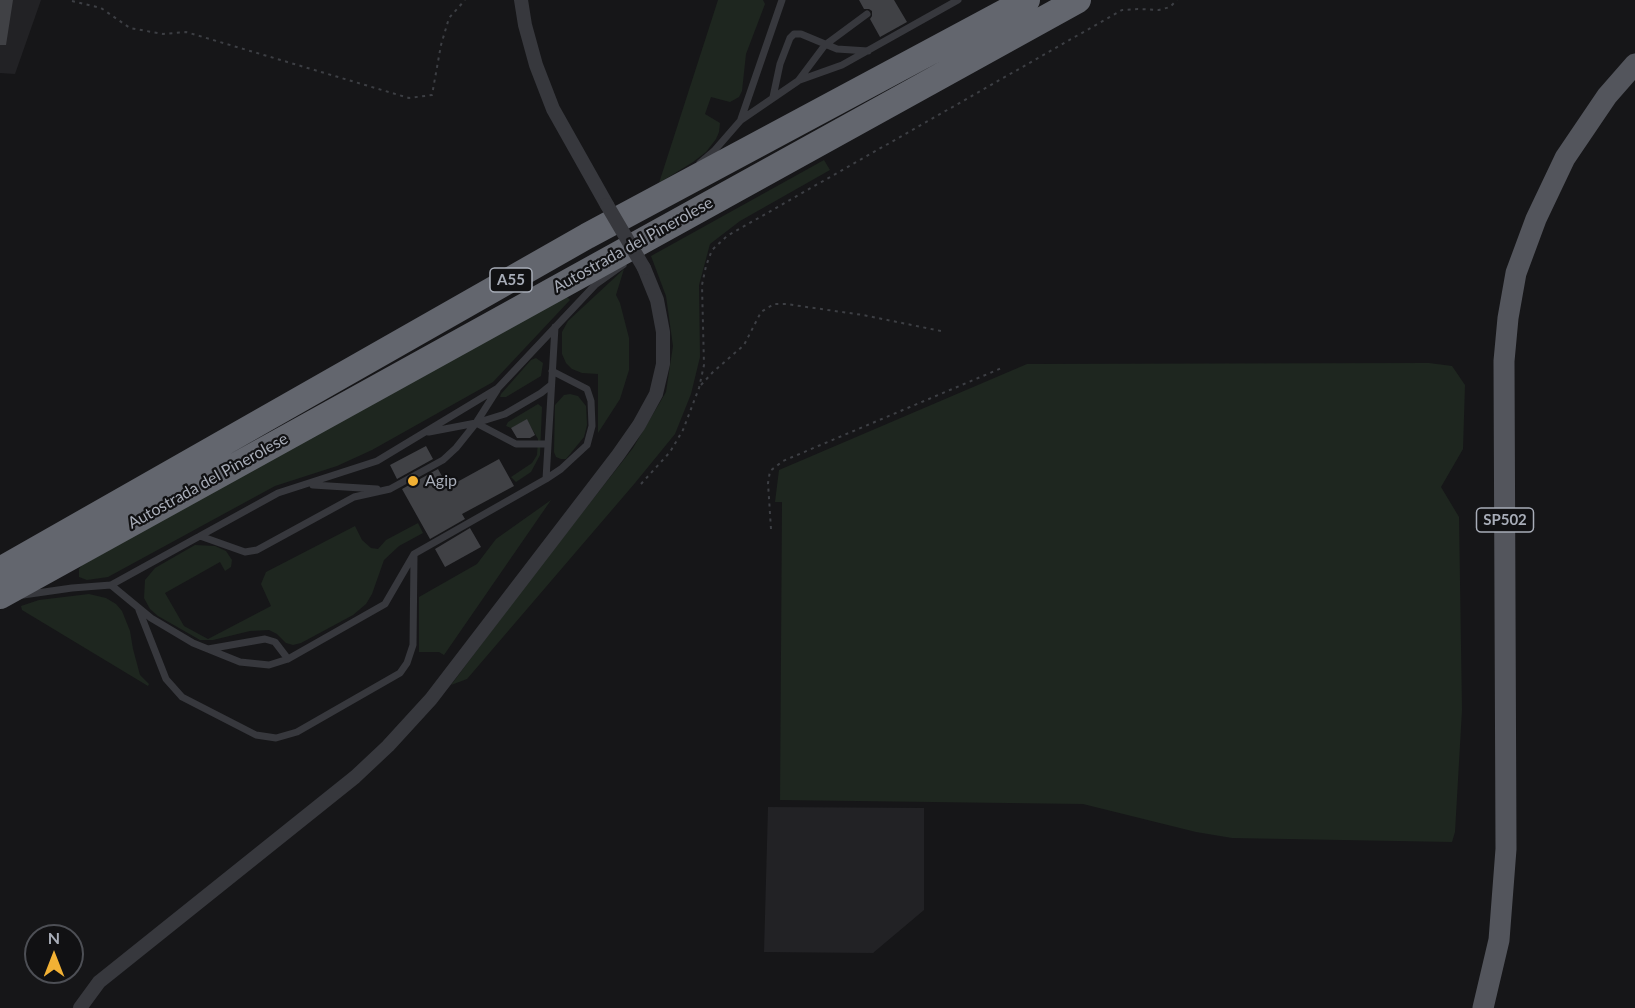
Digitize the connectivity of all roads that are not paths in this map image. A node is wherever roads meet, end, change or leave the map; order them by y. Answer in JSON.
{"nodes":[{"id":1,"x":521,"y":0,"type":"edge"},
{"id":2,"x":783,"y":0,"type":"edge"},
{"id":3,"x":958,"y":0,"type":"edge"},
{"id":4,"x":1028,"y":0,"type":"edge"},
{"id":5,"x":1078,"y":0,"type":"edge"},
{"id":6,"x":867,"y":14,"type":"dead end"},
{"id":7,"x":825,"y":45,"type":"junction"},
{"id":8,"x":868,"y":51,"type":"junction"},
{"id":9,"x":1635,"y":64,"type":"edge"},
{"id":10,"x":798,"y":81,"type":"junction"},
{"id":11,"x":774,"y":97,"type":"junction"},
{"id":12,"x":874,"y":114,"type":"junction"},
{"id":13,"x":741,"y":120,"type":"junction"},
{"id":14,"x":770,"y":180,"type":"dead end"},
{"id":15,"x":587,"y":236,"type":"junction"},
{"id":16,"x":643,"y":250,"type":"dead end"},
{"id":17,"x":555,"y":327,"type":"junction"},
{"id":18,"x":552,"y":371,"type":"junction"},
{"id":19,"x":551,"y":385,"type":"junction"},
{"id":20,"x":498,"y":388,"type":"junction"},
{"id":21,"x":476,"y":423,"type":"junction"},
{"id":22,"x":423,"y":433,"type":"junction"},
{"id":23,"x":548,"y":444,"type":"junction"},
{"id":24,"x":546,"y":479,"type":"junction"},
{"id":25,"x":305,"y":485,"type":"junction"},
{"id":26,"x":390,"y":489,"type":"junction"},
{"id":27,"x":200,"y":536,"type":"junction"},
{"id":28,"x":414,"y":554,"type":"junction"},
{"id":29,"x":0,"y":570,"type":"edge"},
{"id":30,"x":111,"y":585,"type":"junction"},
{"id":31,"x":0,"y":597,"type":"edge"},
{"id":32,"x":138,"y":607,"type":"junction"},
{"id":33,"x":208,"y":649,"type":"junction"},
{"id":34,"x":288,"y":658,"type":"junction"},
{"id":35,"x":80,"y":1008,"type":"edge"},
{"id":36,"x":1483,"y":1008,"type":"edge"}],
"edges":[{"from":1,"to":35,"type":"street","bridge":true},
{"from":2,"to":13,"type":"lane"},
{"from":3,"to":8,"type":"lane"},
{"from":4,"to":15,"type":"highway","name":"Autostrada del Pinerolese","number":"A55"},
{"from":5,"to":12,"type":"highway","name":"Autostrada del Pinerolese","number":"A55"},
{"from":6,"to":7,"type":"lane"},
{"from":7,"to":8,"type":"lane"},
{"from":7,"to":10,"type":"lane"},
{"from":7,"to":11,"type":"lane"},
{"from":8,"to":10,"type":"lane"},
{"from":9,"to":36,"type":"main road","number":"SP502"},
{"from":10,"to":11,"type":"lane"},
{"from":11,"to":13,"type":"lane"},
{"from":12,"to":14,"type":"lane"},
{"from":12,"to":31,"type":"highway","name":"Autostrada del Pinerolese","number":"A55"},
{"from":13,"to":15,"type":"lane"},
{"from":15,"to":29,"type":"highway","name":"Autostrada del Pinerolese","number":"A55"},
{"from":16,"to":17,"type":"lane"},
{"from":17,"to":18,"type":"lane"},
{"from":17,"to":20,"type":"lane"},
{"from":18,"to":19,"type":"lane"},
{"from":18,"to":24,"type":"lane"},
{"from":19,"to":21,"type":"lane"},
{"from":19,"to":23,"type":"lane"},
{"from":20,"to":21,"type":"lane"},
{"from":20,"to":22,"type":"lane"},
{"from":21,"to":22,"type":"lane"},
{"from":21,"to":23,"type":"lane"},
{"from":21,"to":26,"type":"lane"},
{"from":22,"to":25,"type":"lane"},
{"from":23,"to":24,"type":"lane"},
{"from":24,"to":28,"type":"lane"},
{"from":25,"to":26,"type":"lane"},
{"from":25,"to":27,"type":"lane"},
{"from":26,"to":27,"type":"lane"},
{"from":27,"to":30,"type":"lane"},
{"from":28,"to":32,"type":"lane"},
{"from":28,"to":34,"type":"lane"},
{"from":30,"to":31,"type":"lane"},
{"from":30,"to":32,"type":"lane"},
{"from":32,"to":33,"type":"lane"},
{"from":33,"to":34,"type":"lane"},
{"from":33,"to":34,"type":"lane"}]}
